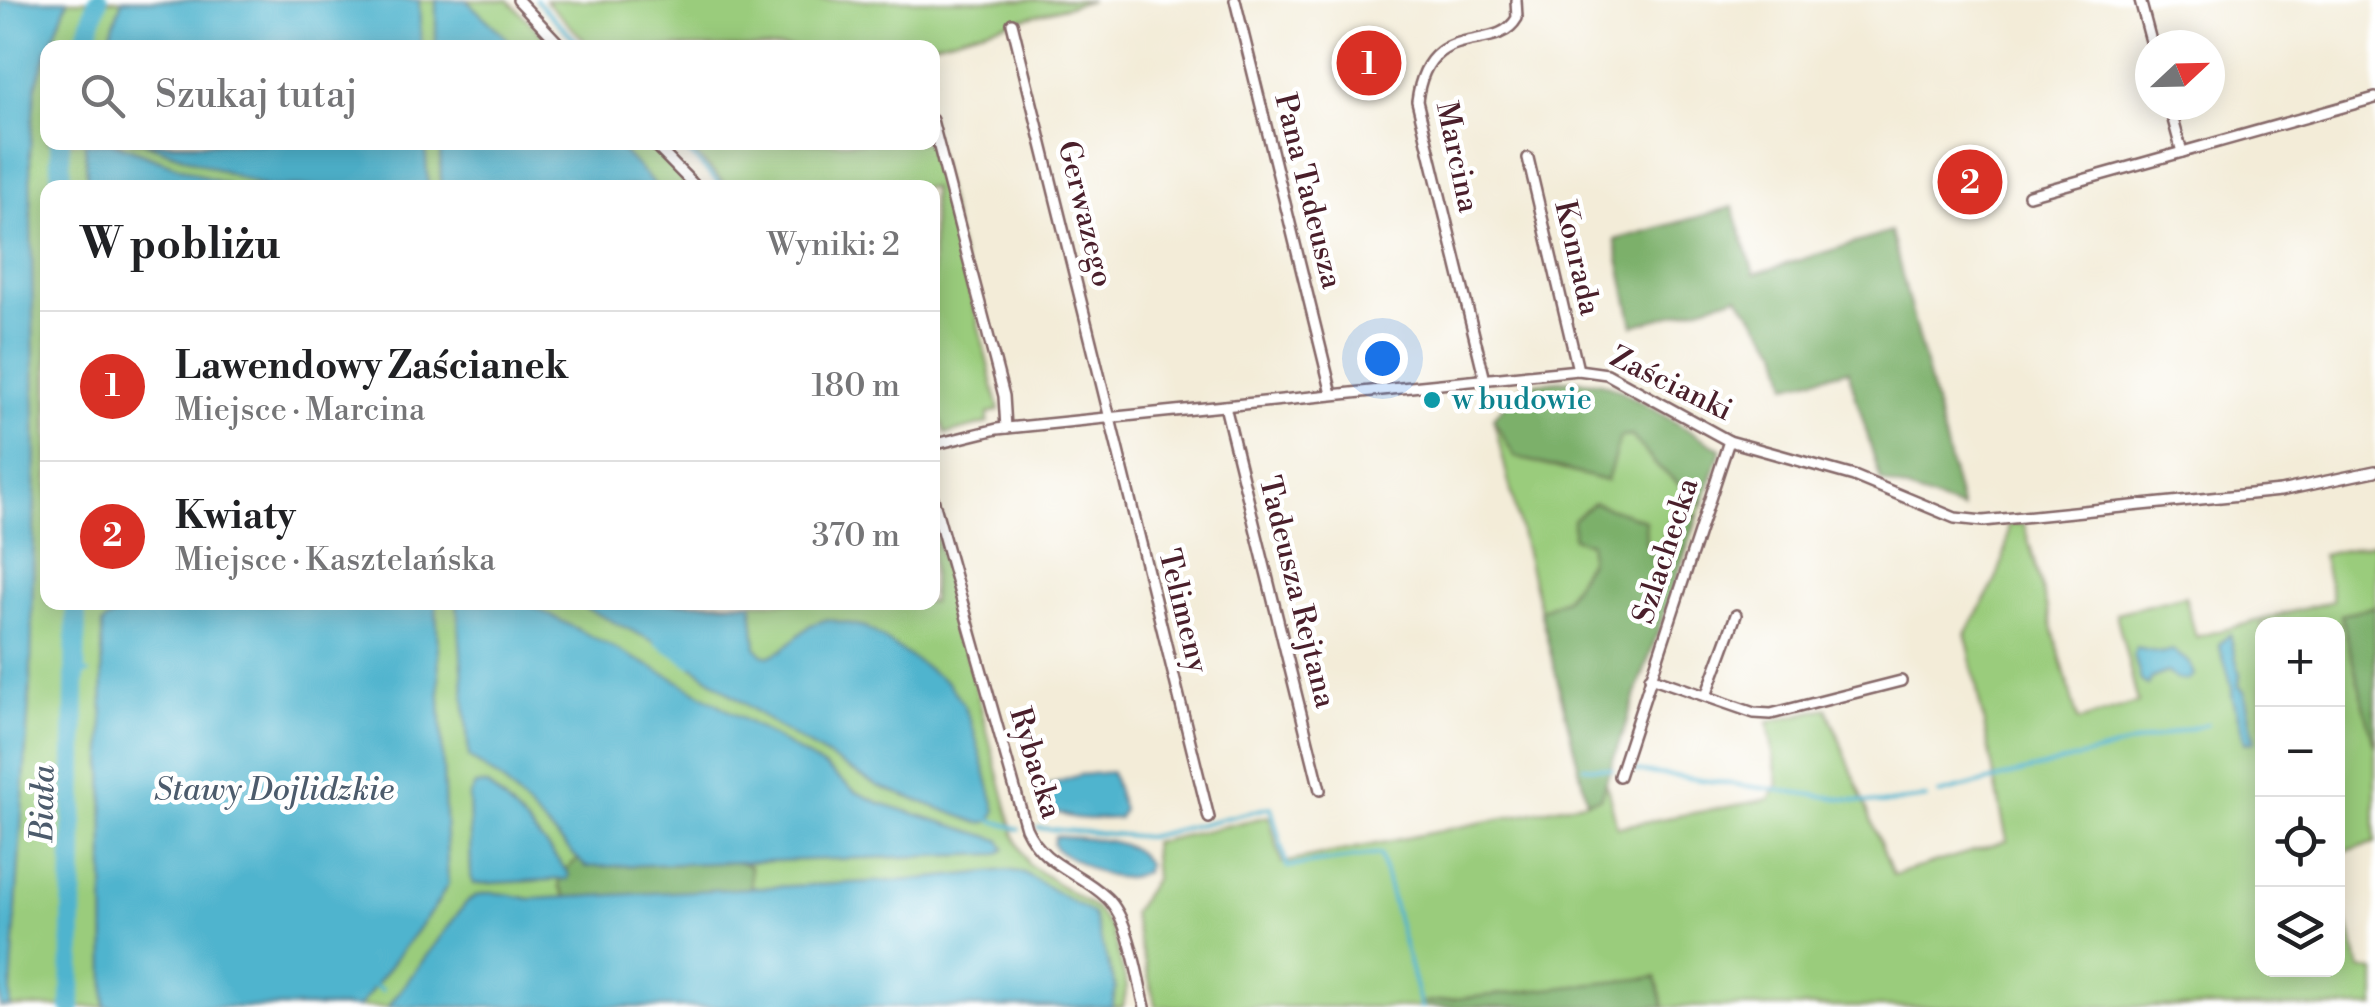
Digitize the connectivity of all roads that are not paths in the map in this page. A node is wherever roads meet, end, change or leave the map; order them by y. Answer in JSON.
{"nodes":[{"id":1,"x":518,"y":0,"type":"edge"},
{"id":2,"x":1235,"y":0,"type":"edge"},
{"id":3,"x":1516,"y":0,"type":"edge"},
{"id":4,"x":2140,"y":0,"type":"edge"},
{"id":5,"x":1012,"y":24,"type":"dead end"},
{"id":6,"x":2148,"y":30,"type":"edge"},
{"id":7,"x":556,"y":40,"type":"edge"},
{"id":8,"x":2375,"y":98,"type":"edge"},
{"id":9,"x":2173,"y":120,"type":"edge"},
{"id":10,"x":660,"y":150,"type":"edge"},
{"id":11,"x":940,"y":150,"type":"edge"},
{"id":12,"x":2182,"y":152,"type":"junction"},
{"id":13,"x":1528,"y":158,"type":"dead end"},
{"id":14,"x":689,"y":180,"type":"edge"},
{"id":15,"x":2029,"y":195,"type":"dead end"},
{"id":16,"x":1578,"y":370,"type":"junction"},
{"id":17,"x":1485,"y":380,"type":"junction"},
{"id":18,"x":1332,"y":394,"type":"junction"},
{"id":19,"x":1225,"y":406,"type":"junction"},
{"id":20,"x":1109,"y":416,"type":"junction"},
{"id":21,"x":1006,"y":428,"type":"junction"},
{"id":22,"x":1729,"y":441,"type":"junction"},
{"id":23,"x":940,"y":444,"type":"edge"},
{"id":24,"x":2375,"y":471,"type":"edge"},
{"id":25,"x":940,"y":523,"type":"edge"},
{"id":26,"x":1736,"y":615,"type":"dead end"},
{"id":27,"x":1650,"y":677,"type":"junction"},
{"id":28,"x":1901,"y":681,"type":"dead end"},
{"id":29,"x":1706,"y":696,"type":"junction"},
{"id":30,"x":1619,"y":776,"type":"dead end"},
{"id":31,"x":1320,"y":790,"type":"dead end"},
{"id":32,"x":1209,"y":818,"type":"dead end"},
{"id":33,"x":1146,"y":1007,"type":"edge"}],
"edges":[{"from":1,"to":7,"type":"street"},
{"from":2,"to":18,"type":"street","name":"Pana Tadeusza"},
{"from":3,"to":17,"type":"street","name":"Marcina"},
{"from":4,"to":6,"type":"street"},
{"from":5,"to":20,"type":"street","name":"Gerwazego"},
{"from":8,"to":12,"type":"street"},
{"from":9,"to":12,"type":"street"},
{"from":10,"to":14,"type":"street"},
{"from":11,"to":21,"type":"street"},
{"from":12,"to":15,"type":"street"},
{"from":13,"to":16,"type":"street","name":"Konrada"},
{"from":16,"to":17,"type":"street","name":"Zaścianki"},
{"from":16,"to":22,"type":"street","name":"Zaścianki"},
{"from":17,"to":18,"type":"street","name":"Zaścianki"},
{"from":18,"to":19,"type":"street","name":"Zaścianki"},
{"from":19,"to":20,"type":"street","name":"Zaścianki"},
{"from":19,"to":31,"type":"street","name":"Tadeusza Rejtana"},
{"from":20,"to":21,"type":"street","name":"Zaścianki"},
{"from":20,"to":32,"type":"street","name":"Telimeny"},
{"from":21,"to":23,"type":"street","name":"Zaścianki"},
{"from":22,"to":24,"type":"street","name":"Zaścianki"},
{"from":22,"to":27,"type":"street","name":"Szlachecka"},
{"from":25,"to":33,"type":"street","name":"Rybacka"},
{"from":26,"to":29,"type":"street"},
{"from":27,"to":29,"type":"street"},
{"from":27,"to":30,"type":"street","name":"Szlachecka"},
{"from":28,"to":29,"type":"street"}]}
